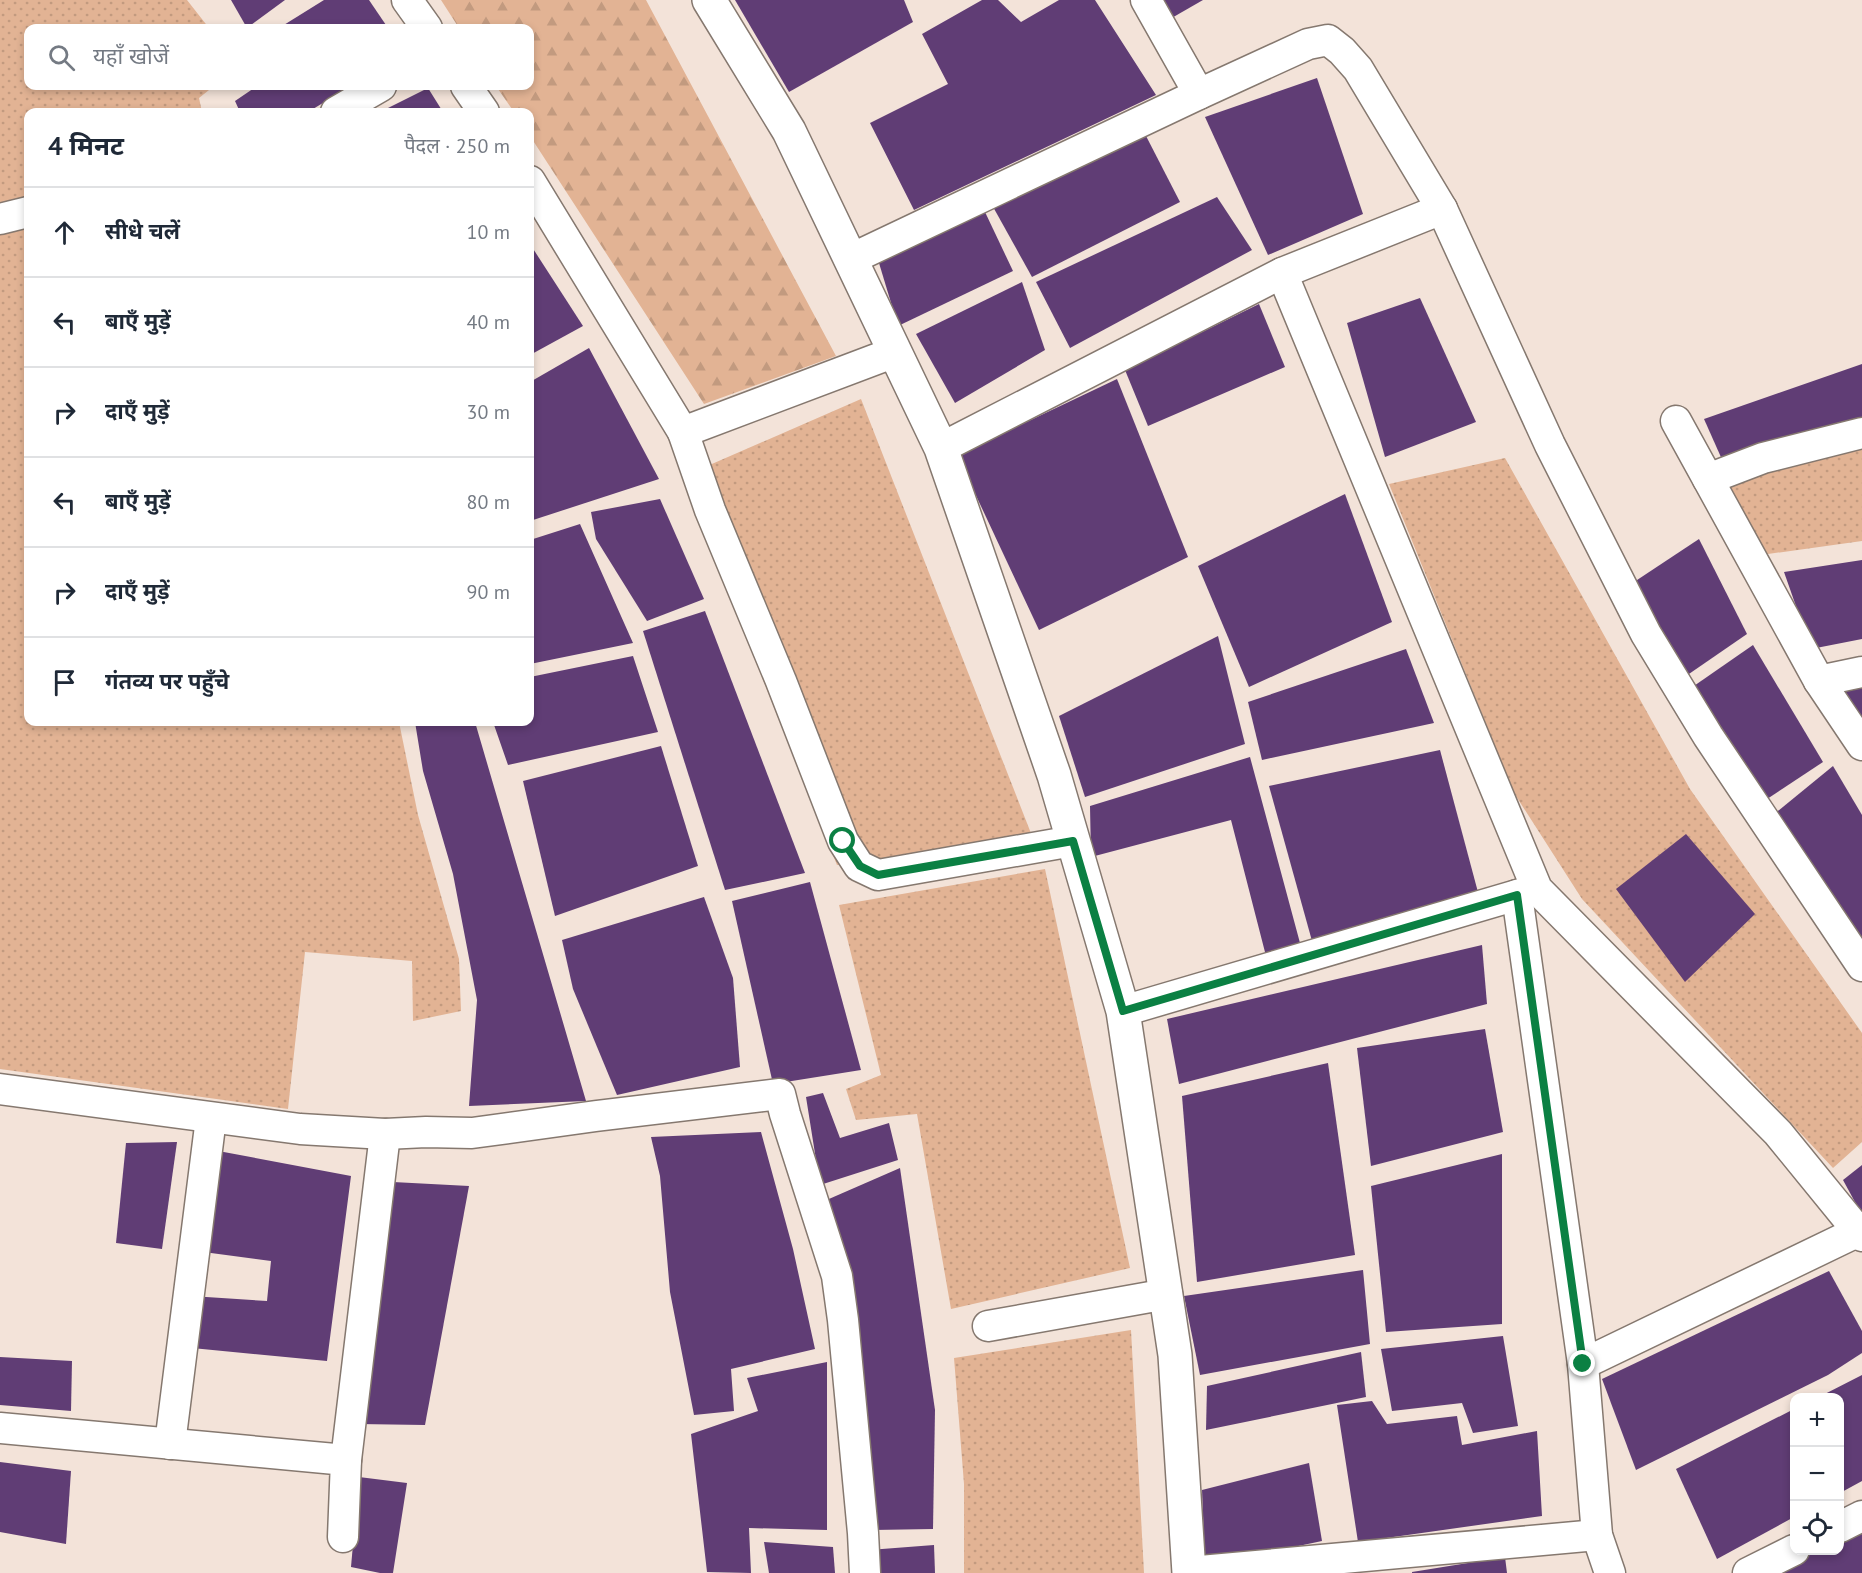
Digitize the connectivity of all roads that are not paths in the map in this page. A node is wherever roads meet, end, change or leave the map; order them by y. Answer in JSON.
{"nodes":[{"id":1,"x":407,"y":0,"type":"edge"},
{"id":2,"x":709,"y":0,"type":"edge"},
{"id":3,"x":1146,"y":0,"type":"edge"},
{"id":4,"x":424,"y":24,"type":"edge"},
{"id":5,"x":374,"y":90,"type":"edge"},
{"id":6,"x":469,"y":90,"type":"edge"},
{"id":7,"x":1199,"y":94,"type":"junction"},
{"id":8,"x":343,"y":108,"type":"edge"},
{"id":9,"x":481,"y":108,"type":"edge"},
{"id":10,"x":534,"y":188,"type":"edge"},
{"id":11,"x":1442,"y":209,"type":"junction"},
{"id":12,"x":24,"y":213,"type":"edge"},
{"id":13,"x":0,"y":219,"type":"edge"},
{"id":14,"x":851,"y":259,"type":"junction"},
{"id":15,"x":1282,"y":273,"type":"junction"},
{"id":16,"x":896,"y":352,"type":"junction"},
{"id":17,"x":1676,"y":421,"type":"dead end"},
{"id":18,"x":683,"y":432,"type":"junction"},
{"id":19,"x":1862,"y":433,"type":"edge"},
{"id":20,"x":941,"y":448,"type":"junction"},
{"id":21,"x":1708,"y":479,"type":"junction"},
{"id":22,"x":1862,"y":672,"type":"edge"},
{"id":23,"x":1819,"y":681,"type":"junction"},
{"id":24,"x":1862,"y":745,"type":"edge"},
{"id":25,"x":1073,"y":841,"type":"junction"},
{"id":26,"x":1527,"y":892,"type":"junction"},
{"id":27,"x":1862,"y":966,"type":"edge"},
{"id":28,"x":1123,"y":1011,"type":"junction"},
{"id":29,"x":0,"y":1089,"type":"edge"},
{"id":30,"x":211,"y":1118,"type":"junction"},
{"id":31,"x":385,"y":1134,"type":"junction"},
{"id":32,"x":1861,"y":1233,"type":"edge"},
{"id":33,"x":1167,"y":1294,"type":"junction"},
{"id":34,"x":988,"y":1326,"type":"dead end"},
{"id":35,"x":1583,"y":1364,"type":"junction"},
{"id":36,"x":0,"y":1428,"type":"edge"},
{"id":37,"x":170,"y":1444,"type":"junction"},
{"id":38,"x":346,"y":1460,"type":"junction"},
{"id":39,"x":1862,"y":1516,"type":"edge"},
{"id":40,"x":1844,"y":1525,"type":"edge"},
{"id":41,"x":1597,"y":1535,"type":"junction"},
{"id":42,"x":343,"y":1537,"type":"dead end"},
{"id":43,"x":1790,"y":1552,"type":"edge"},
{"id":44,"x":1189,"y":1572,"type":"edge"},
{"id":45,"x":865,"y":1573,"type":"edge"},
{"id":46,"x":1610,"y":1573,"type":"edge"},
{"id":47,"x":1749,"y":1573,"type":"edge"}],
"edges":[{"from":1,"to":4,"type":"street"},
{"from":2,"to":14,"type":"street"},
{"from":3,"to":7,"type":"street"},
{"from":5,"to":8,"type":"street"},
{"from":6,"to":9,"type":"street"},
{"from":7,"to":11,"type":"street"},
{"from":7,"to":14,"type":"street"},
{"from":10,"to":18,"type":"street"},
{"from":11,"to":15,"type":"street"},
{"from":11,"to":27,"type":"street"},
{"from":12,"to":13,"type":"street"},
{"from":14,"to":16,"type":"street"},
{"from":15,"to":20,"type":"street"},
{"from":15,"to":26,"type":"street"},
{"from":16,"to":18,"type":"street"},
{"from":16,"to":20,"type":"street"},
{"from":17,"to":21,"type":"street"},
{"from":18,"to":25,"type":"street"},
{"from":19,"to":21,"type":"street"},
{"from":20,"to":25,"type":"street"},
{"from":21,"to":23,"type":"street"},
{"from":22,"to":23,"type":"street"},
{"from":23,"to":24,"type":"street"},
{"from":25,"to":28,"type":"street"},
{"from":26,"to":28,"type":"street"},
{"from":26,"to":32,"type":"street"},
{"from":26,"to":35,"type":"street"},
{"from":28,"to":33,"type":"street"},
{"from":29,"to":30,"type":"street"},
{"from":30,"to":31,"type":"street"},
{"from":30,"to":37,"type":"street"},
{"from":31,"to":38,"type":"street"},
{"from":31,"to":45,"type":"street"},
{"from":32,"to":35,"type":"street"},
{"from":33,"to":34,"type":"street"},
{"from":33,"to":44,"type":"street"},
{"from":35,"to":41,"type":"street"},
{"from":36,"to":37,"type":"street"},
{"from":37,"to":38,"type":"street"},
{"from":38,"to":42,"type":"street"},
{"from":39,"to":40,"type":"street"},
{"from":41,"to":44,"type":"street"},
{"from":41,"to":46,"type":"street"},
{"from":43,"to":47,"type":"street"}]}
